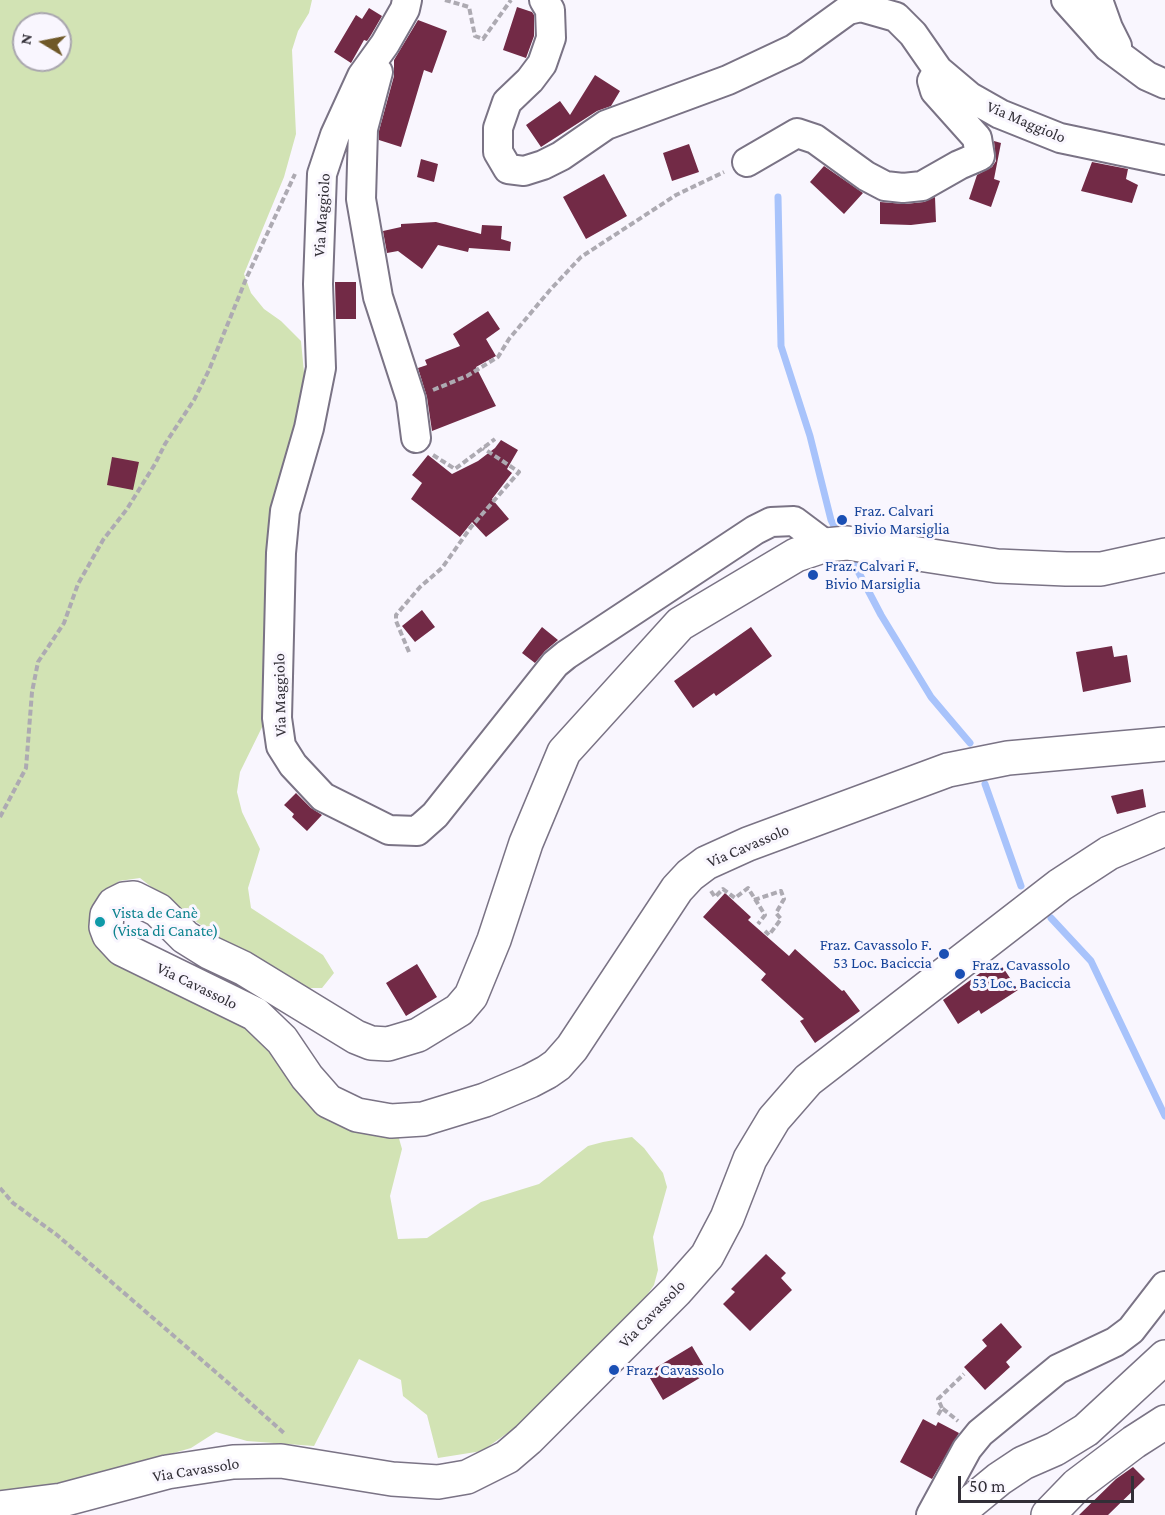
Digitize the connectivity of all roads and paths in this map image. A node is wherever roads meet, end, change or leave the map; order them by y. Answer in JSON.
{"nodes":[{"id":1,"x":407,"y":0,"type":"edge"},
{"id":2,"x":445,"y":0,"type":"edge"},
{"id":3,"x":512,"y":0,"type":"edge"},
{"id":4,"x":544,"y":0,"type":"edge"},
{"id":5,"x":1066,"y":0,"type":"edge"},
{"id":6,"x":1098,"y":0,"type":"edge"},
{"id":7,"x":385,"y":44,"type":"junction"},
{"id":8,"x":1125,"y":61,"type":"junction"},
{"id":9,"x":938,"y":70,"type":"junction"},
{"id":10,"x":1165,"y":84,"type":"edge"},
{"id":11,"x":1165,"y":160,"type":"edge"},
{"id":12,"x":747,"y":162,"type":"joint"},
{"id":13,"x":297,"y":171,"type":"dead end"},
{"id":14,"x":411,"y":399,"type":"junction"},
{"id":15,"x":416,"y":438,"type":"joint"},
{"id":16,"x":495,"y":439,"type":"dead end"},
{"id":17,"x":483,"y":448,"type":"junction"},
{"id":18,"x":834,"y":544,"type":"junction"},
{"id":19,"x":1165,"y":555,"type":"edge"},
{"id":20,"x":409,"y":652,"type":"dead end"},
{"id":21,"x":1165,"y":744,"type":"edge"},
{"id":22,"x":0,"y":817,"type":"edge"},
{"id":23,"x":1165,"y":829,"type":"edge"},
{"id":24,"x":710,"y":891,"type":"dead end"},
{"id":25,"x":754,"y":900,"type":"junction"},
{"id":26,"x":758,"y":924,"type":"dead end"},
{"id":27,"x":765,"y":931,"type":"dead end"},
{"id":28,"x":0,"y":1188,"type":"edge"},
{"id":29,"x":1165,"y":1286,"type":"edge"},
{"id":30,"x":1165,"y":1357,"type":"edge"},
{"id":31,"x":964,"y":1374,"type":"dead end"},
{"id":32,"x":942,"y":1408,"type":"dead end"},
{"id":33,"x":1165,"y":1422,"type":"edge"},
{"id":34,"x":310,"y":1467,"type":"junction"},
{"id":35,"x":0,"y":1508,"type":"edge"},
{"id":36,"x":931,"y":1515,"type":"edge"},
{"id":37,"x":959,"y":1515,"type":"edge"},
{"id":38,"x":1048,"y":1515,"type":"edge"}],
"edges":[{"from":1,"to":7,"type":"street","name":"Via Maggiolo"},
{"from":2,"to":3,"type":"path"},
{"from":4,"to":9,"type":"street","name":"Via Maggiolo"},
{"from":5,"to":8,"type":"street"},
{"from":6,"to":8,"type":"street"},
{"from":7,"to":14,"type":"street"},
{"from":7,"to":18,"type":"street","name":"Via Maggiolo"},
{"from":8,"to":10,"type":"street"},
{"from":9,"to":11,"type":"street","name":"Via Maggiolo"},
{"from":9,"to":12,"type":"street"},
{"from":12,"to":14,"type":"path"},
{"from":13,"to":22,"type":"path"},
{"from":14,"to":15,"type":"street"},
{"from":15,"to":17,"type":"path"},
{"from":16,"to":17,"type":"path"},
{"from":17,"to":20,"type":"path"},
{"from":18,"to":19,"type":"main road"},
{"from":18,"to":21,"type":"main road","name":"Via Cavassolo"},
{"from":23,"to":34,"type":"main road","name":"Via Cavassolo"},
{"from":24,"to":25,"type":"path"},
{"from":25,"to":26,"type":"path"},
{"from":25,"to":27,"type":"path"},
{"from":28,"to":34,"type":"path"},
{"from":29,"to":36,"type":"street"},
{"from":30,"to":37,"type":"main road"},
{"from":31,"to":32,"type":"path"},
{"from":33,"to":38,"type":"main road"},
{"from":34,"to":35,"type":"main road","name":"Via Cavassolo"}]}
